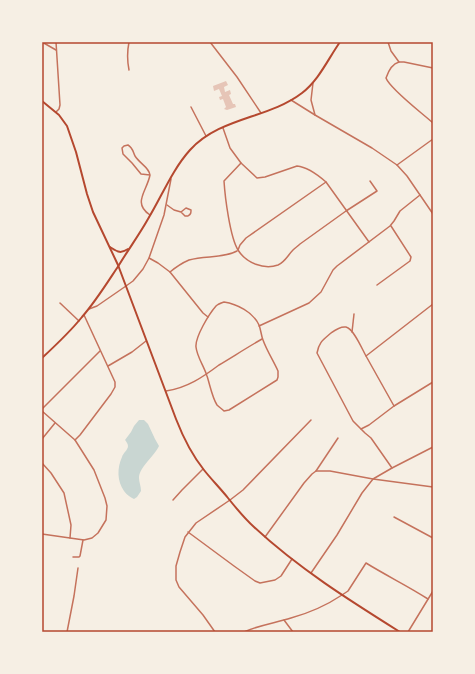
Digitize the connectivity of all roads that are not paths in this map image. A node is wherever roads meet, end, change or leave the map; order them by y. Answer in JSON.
{"nodes":[{"id":1,"x":42,"y":42,"type":"edge"},
{"id":2,"x":56,"y":42,"type":"edge"},
{"id":3,"x":129,"y":42,"type":"edge"},
{"id":4,"x":210,"y":42,"type":"edge"},
{"id":5,"x":340,"y":42,"type":"edge"},
{"id":6,"x":388,"y":42,"type":"edge"},
{"id":7,"x":56,"y":50,"type":"junction"},
{"id":8,"x":399,"y":62,"type":"junction"},
{"id":9,"x":433,"y":68,"type":"edge"},
{"id":10,"x":129,"y":70,"type":"dead end"},
{"id":11,"x":313,"y":83,"type":"junction"},
{"id":12,"x":291,"y":100,"type":"junction"},
{"id":13,"x":42,"y":101,"type":"edge"},
{"id":14,"x":191,"y":107,"type":"dead end"},
{"id":15,"x":56,"y":112,"type":"junction"},
{"id":16,"x":261,"y":113,"type":"junction"},
{"id":17,"x":315,"y":115,"type":"junction"},
{"id":18,"x":433,"y":123,"type":"edge"},
{"id":19,"x":222,"y":127,"type":"junction"},
{"id":20,"x":206,"y":136,"type":"junction"},
{"id":21,"x":433,"y":139,"type":"edge"},
{"id":22,"x":242,"y":163,"type":"junction"},
{"id":23,"x":397,"y":165,"type":"junction"},
{"id":24,"x":150,"y":175,"type":"junction"},
{"id":25,"x":171,"y":178,"type":"junction"},
{"id":26,"x":370,"y":181,"type":"dead end"},
{"id":27,"x":326,"y":182,"type":"junction"},
{"id":28,"x":420,"y":195,"type":"junction"},
{"id":29,"x":167,"y":205,"type":"junction"},
{"id":30,"x":346,"y":211,"type":"junction"},
{"id":31,"x":181,"y":212,"type":"junction"},
{"id":32,"x":433,"y":214,"type":"edge"},
{"id":33,"x":150,"y":215,"type":"junction"},
{"id":34,"x":390,"y":226,"type":"junction"},
{"id":35,"x":368,"y":242,"type":"junction"},
{"id":36,"x":110,"y":247,"type":"junction"},
{"id":37,"x":129,"y":249,"type":"junction"},
{"id":38,"x":238,"y":250,"type":"junction"},
{"id":39,"x":149,"y":258,"type":"junction"},
{"id":40,"x":118,"y":265,"type":"junction"},
{"id":41,"x":170,"y":272,"type":"junction"},
{"id":42,"x":377,"y":285,"type":"dead end"},
{"id":43,"x":126,"y":286,"type":"junction"},
{"id":44,"x":60,"y":303,"type":"dead end"},
{"id":45,"x":433,"y":304,"type":"edge"},
{"id":46,"x":89,"y":308,"type":"junction"},
{"id":47,"x":354,"y":314,"type":"dead end"},
{"id":48,"x":84,"y":315,"type":"junction"},
{"id":49,"x":208,"y":317,"type":"junction"},
{"id":50,"x":79,"y":321,"type":"junction"},
{"id":51,"x":259,"y":326,"type":"junction"},
{"id":52,"x":352,"y":332,"type":"junction"},
{"id":53,"x":262,"y":339,"type":"junction"},
{"id":54,"x":147,"y":340,"type":"junction"},
{"id":55,"x":101,"y":350,"type":"junction"},
{"id":56,"x":366,"y":356,"type":"junction"},
{"id":57,"x":42,"y":358,"type":"edge"},
{"id":58,"x":108,"y":366,"type":"junction"},
{"id":59,"x":206,"y":374,"type":"junction"},
{"id":60,"x":433,"y":382,"type":"edge"},
{"id":61,"x":166,"y":391,"type":"junction"},
{"id":62,"x":394,"y":406,"type":"junction"},
{"id":63,"x":42,"y":410,"type":"edge"},
{"id":64,"x":311,"y":420,"type":"dead end"},
{"id":65,"x":56,"y":423,"type":"junction"},
{"id":66,"x":361,"y":429,"type":"junction"},
{"id":67,"x":338,"y":438,"type":"dead end"},
{"id":68,"x":42,"y":439,"type":"edge"},
{"id":69,"x":75,"y":440,"type":"junction"},
{"id":70,"x":433,"y":447,"type":"edge"},
{"id":71,"x":42,"y":463,"type":"edge"},
{"id":72,"x":392,"y":468,"type":"junction"},
{"id":73,"x":203,"y":469,"type":"junction"},
{"id":74,"x":316,"y":471,"type":"junction"},
{"id":75,"x":373,"y":479,"type":"junction"},
{"id":76,"x":433,"y":487,"type":"edge"},
{"id":77,"x":173,"y":500,"type":"dead end"},
{"id":78,"x":230,"y":500,"type":"junction"},
{"id":79,"x":394,"y":517,"type":"dead end"},
{"id":80,"x":188,"y":532,"type":"junction"},
{"id":81,"x":42,"y":534,"type":"edge"},
{"id":82,"x":265,"y":537,"type":"junction"},
{"id":83,"x":70,"y":538,"type":"junction"},
{"id":84,"x":433,"y":538,"type":"edge"},
{"id":85,"x":83,"y":540,"type":"junction"},
{"id":86,"x":73,"y":557,"type":"dead end"},
{"id":87,"x":292,"y":560,"type":"junction"},
{"id":88,"x":78,"y":568,"type":"dead end"},
{"id":89,"x":311,"y":573,"type":"junction"},
{"id":90,"x":433,"y":591,"type":"edge"},
{"id":91,"x":342,"y":595,"type":"junction"},
{"id":92,"x":428,"y":599,"type":"junction"},
{"id":93,"x":284,"y":620,"type":"junction"},
{"id":94,"x":67,"y":632,"type":"edge"},
{"id":95,"x":215,"y":632,"type":"edge"},
{"id":96,"x":244,"y":632,"type":"edge"},
{"id":97,"x":293,"y":632,"type":"edge"},
{"id":98,"x":400,"y":632,"type":"edge"},
{"id":99,"x":408,"y":632,"type":"edge"}],
"edges":[{"from":1,"to":7,"type":"street"},
{"from":2,"to":7,"type":"street"},
{"from":3,"to":10,"type":"street"},
{"from":4,"to":16,"type":"street"},
{"from":5,"to":11,"type":"main road"},
{"from":6,"to":8,"type":"street"},
{"from":7,"to":15,"type":"street"},
{"from":8,"to":9,"type":"street"},
{"from":8,"to":18,"type":"street"},
{"from":11,"to":12,"type":"main road"},
{"from":11,"to":17,"type":"street"},
{"from":12,"to":16,"type":"main road"},
{"from":12,"to":17,"type":"street"},
{"from":13,"to":15,"type":"main road"},
{"from":14,"to":20,"type":"street"},
{"from":15,"to":36,"type":"main road"},
{"from":16,"to":19,"type":"main road"},
{"from":17,"to":23,"type":"street"},
{"from":19,"to":20,"type":"main road"},
{"from":19,"to":22,"type":"street"},
{"from":20,"to":25,"type":"main road"},
{"from":21,"to":23,"type":"street"},
{"from":22,"to":27,"type":"street"},
{"from":22,"to":38,"type":"street"},
{"from":23,"to":28,"type":"street"},
{"from":24,"to":24,"type":"street"},
{"from":24,"to":33,"type":"street"},
{"from":25,"to":29,"type":"street"},
{"from":25,"to":33,"type":"main road"},
{"from":26,"to":30,"type":"street"},
{"from":27,"to":30,"type":"street"},
{"from":27,"to":38,"type":"street"},
{"from":28,"to":32,"type":"street"},
{"from":28,"to":34,"type":"street"},
{"from":29,"to":31,"type":"street"},
{"from":29,"to":39,"type":"street"},
{"from":30,"to":35,"type":"street"},
{"from":30,"to":38,"type":"street"},
{"from":31,"to":31,"type":"street"},
{"from":33,"to":37,"type":"main road"},
{"from":34,"to":35,"type":"street"},
{"from":34,"to":42,"type":"street"},
{"from":35,"to":51,"type":"street"},
{"from":36,"to":37,"type":"main road"},
{"from":36,"to":40,"type":"main road"},
{"from":37,"to":40,"type":"main road"},
{"from":38,"to":41,"type":"street"},
{"from":39,"to":41,"type":"street"},
{"from":39,"to":43,"type":"street"},
{"from":40,"to":43,"type":"main road"},
{"from":40,"to":46,"type":"main road"},
{"from":41,"to":49,"type":"street"},
{"from":43,"to":46,"type":"street"},
{"from":43,"to":54,"type":"main road"},
{"from":44,"to":50,"type":"street"},
{"from":45,"to":56,"type":"street"},
{"from":46,"to":48,"type":"main road"},
{"from":47,"to":52,"type":"street"},
{"from":48,"to":50,"type":"main road"},
{"from":48,"to":55,"type":"street"},
{"from":49,"to":51,"type":"street"},
{"from":49,"to":59,"type":"street"},
{"from":50,"to":57,"type":"main road"},
{"from":51,"to":53,"type":"street"},
{"from":52,"to":56,"type":"street"},
{"from":52,"to":66,"type":"street"},
{"from":53,"to":59,"type":"street"},
{"from":53,"to":59,"type":"street"},
{"from":54,"to":58,"type":"street"},
{"from":54,"to":61,"type":"main road"},
{"from":55,"to":58,"type":"street"},
{"from":55,"to":63,"type":"street"},
{"from":56,"to":62,"type":"street"},
{"from":58,"to":69,"type":"street"},
{"from":59,"to":61,"type":"street"},
{"from":60,"to":62,"type":"street"},
{"from":61,"to":73,"type":"main road"},
{"from":62,"to":66,"type":"street"},
{"from":63,"to":65,"type":"street"},
{"from":64,"to":78,"type":"street"},
{"from":65,"to":68,"type":"street"},
{"from":65,"to":69,"type":"street"},
{"from":66,"to":72,"type":"street"},
{"from":67,"to":74,"type":"street"},
{"from":69,"to":85,"type":"street"},
{"from":70,"to":72,"type":"street"},
{"from":71,"to":83,"type":"street"},
{"from":72,"to":75,"type":"street"},
{"from":73,"to":77,"type":"street"},
{"from":73,"to":78,"type":"main road"},
{"from":74,"to":75,"type":"street"},
{"from":74,"to":82,"type":"street"},
{"from":75,"to":76,"type":"street"},
{"from":75,"to":89,"type":"street"},
{"from":78,"to":80,"type":"street"},
{"from":78,"to":82,"type":"main road"},
{"from":79,"to":84,"type":"street"},
{"from":80,"to":87,"type":"street"},
{"from":80,"to":95,"type":"street"},
{"from":81,"to":83,"type":"street"},
{"from":82,"to":87,"type":"main road"},
{"from":83,"to":85,"type":"street"},
{"from":85,"to":86,"type":"street"},
{"from":87,"to":89,"type":"main road"},
{"from":88,"to":94,"type":"street"},
{"from":89,"to":91,"type":"main road"},
{"from":90,"to":92,"type":"street"},
{"from":91,"to":92,"type":"street"},
{"from":91,"to":93,"type":"street"},
{"from":91,"to":98,"type":"main road"},
{"from":92,"to":99,"type":"street"},
{"from":93,"to":96,"type":"street"},
{"from":93,"to":97,"type":"street"}]}
